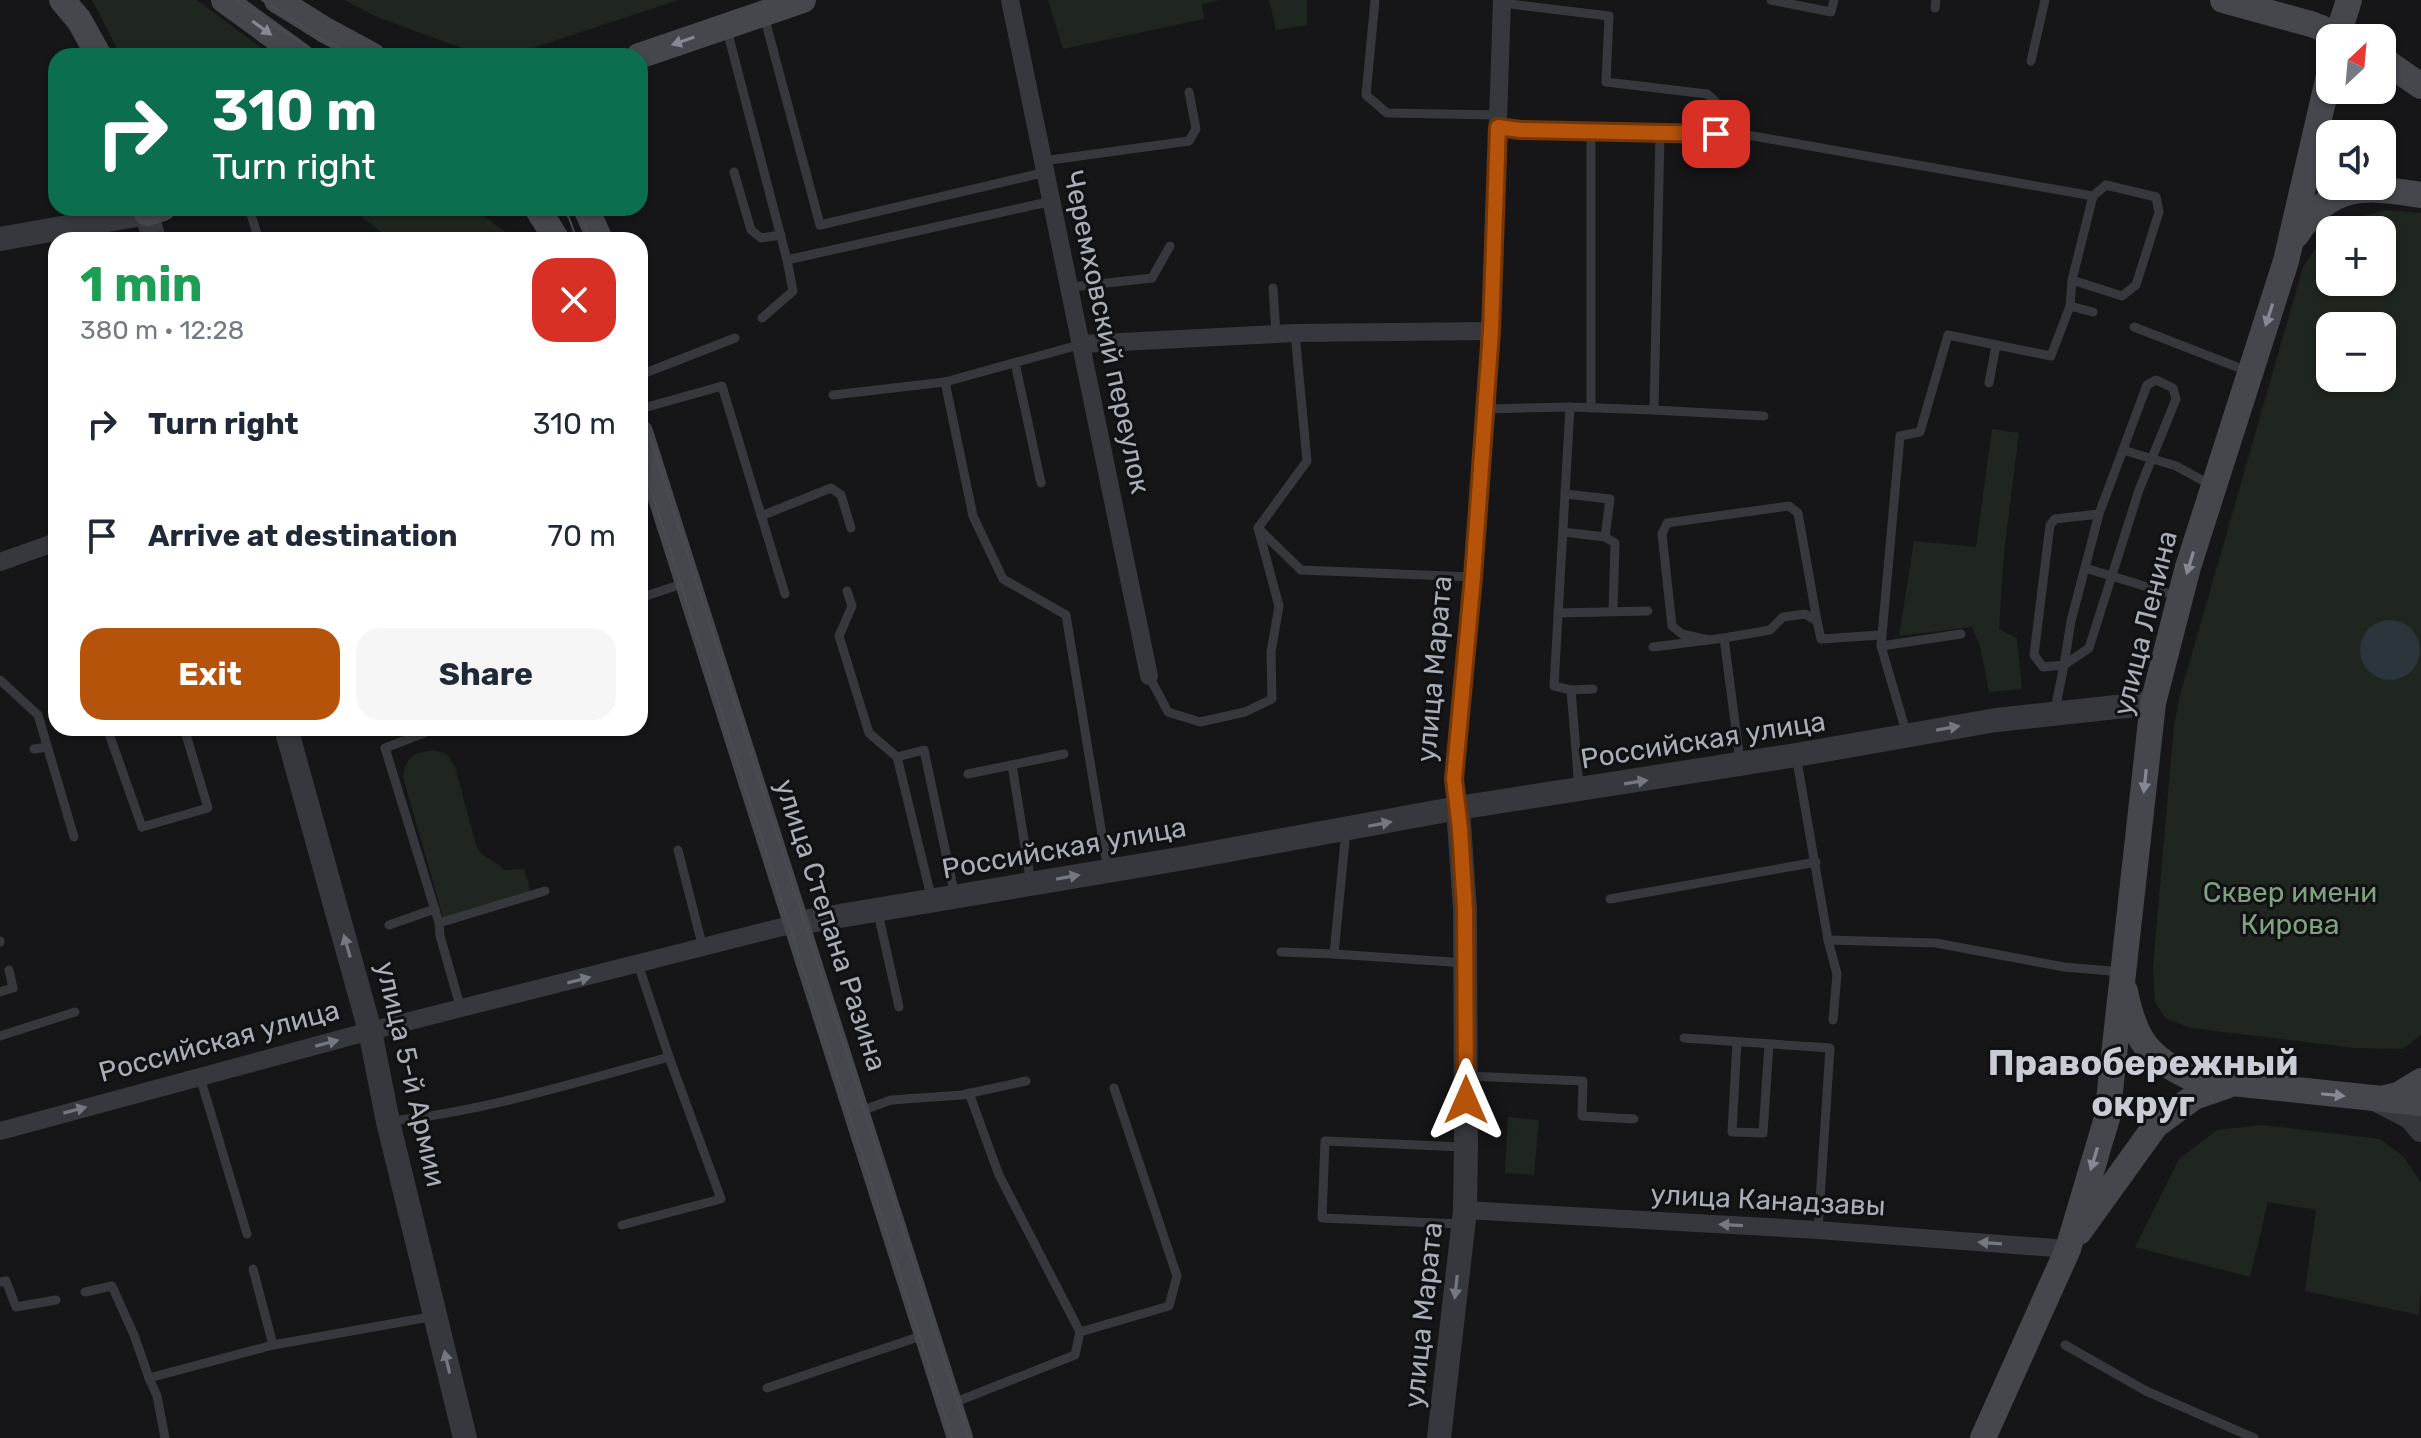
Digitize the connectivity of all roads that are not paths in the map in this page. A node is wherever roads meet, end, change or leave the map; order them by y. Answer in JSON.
{"nodes":[{"id":1,"x":62,"y":0,"type":"edge"},
{"id":2,"x":224,"y":0,"type":"edge"},
{"id":3,"x":277,"y":0,"type":"edge"},
{"id":4,"x":803,"y":0,"type":"edge"},
{"id":5,"x":1010,"y":0,"type":"edge"},
{"id":6,"x":1375,"y":0,"type":"edge"},
{"id":7,"x":1771,"y":0,"type":"edge"},
{"id":8,"x":1834,"y":0,"type":"edge"},
{"id":9,"x":2045,"y":0,"type":"edge"},
{"id":10,"x":2223,"y":0,"type":"edge"},
{"id":11,"x":2349,"y":0,"type":"edge"},
{"id":12,"x":1502,"y":2,"type":"edge"},
{"id":13,"x":762,"y":7,"type":"edge"},
{"id":14,"x":2344,"y":24,"type":"edge"},
{"id":15,"x":727,"y":26,"type":"junction"},
{"id":16,"x":2316,"y":26,"type":"edge"},
{"id":17,"x":95,"y":48,"type":"edge"},
{"id":18,"x":290,"y":48,"type":"edge"},
{"id":19,"x":358,"y":48,"type":"edge"},
{"id":20,"x":648,"y":53,"type":"edge"},
{"id":21,"x":2031,"y":61,"type":"dead end"},
{"id":22,"x":2396,"y":69,"type":"edge"},
{"id":23,"x":2421,"y":86,"type":"edge"},
{"id":24,"x":1189,"y":92,"type":"dead end"},
{"id":25,"x":2323,"y":104,"type":"edge"},
{"id":26,"x":1498,"y":121,"type":"junction"},
{"id":27,"x":1591,"y":130,"type":"junction"},
{"id":28,"x":1660,"y":132,"type":"junction"},
{"id":29,"x":1716,"y":134,"type":"junction"},
{"id":30,"x":1045,"y":167,"type":"junction"},
{"id":31,"x":734,"y":172,"type":"dead end"},
{"id":32,"x":2421,"y":195,"type":"edge"},
{"id":33,"x":2093,"y":196,"type":"junction"},
{"id":34,"x":1052,"y":201,"type":"junction"},
{"id":35,"x":121,"y":216,"type":"edge"},
{"id":36,"x":781,"y":235,"type":"junction"},
{"id":37,"x":0,"y":239,"type":"edge"},
{"id":38,"x":2292,"y":241,"type":"junction"},
{"id":39,"x":1170,"y":246,"type":"dead end"},
{"id":40,"x":787,"y":260,"type":"junction"},
{"id":41,"x":2072,"y":280,"type":"junction"},
{"id":42,"x":1071,"y":287,"type":"junction"},
{"id":43,"x":1273,"y":288,"type":"dead end"},
{"id":44,"x":2070,"y":306,"type":"junction"},
{"id":45,"x":2093,"y":312,"type":"dead end"},
{"id":46,"x":762,"y":318,"type":"dead end"},
{"id":47,"x":2134,"y":327,"type":"dead end"},
{"id":48,"x":1491,"y":331,"type":"junction"},
{"id":49,"x":1295,"y":333,"type":"junction"},
{"id":50,"x":1276,"y":334,"type":"junction"},
{"id":51,"x":735,"y":338,"type":"dead end"},
{"id":52,"x":1082,"y":344,"type":"junction"},
{"id":53,"x":1996,"y":345,"type":"junction"},
{"id":54,"x":1015,"y":363,"type":"junction"},
{"id":55,"x":648,"y":372,"type":"edge"},
{"id":56,"x":2251,"y":372,"type":"junction"},
{"id":57,"x":945,"y":382,"type":"junction"},
{"id":58,"x":1989,"y":383,"type":"dead end"},
{"id":59,"x":833,"y":395,"type":"dead end"},
{"id":60,"x":648,"y":407,"type":"edge"},
{"id":61,"x":1570,"y":407,"type":"junction"},
{"id":62,"x":1591,"y":408,"type":"junction"},
{"id":63,"x":1486,"y":409,"type":"junction"},
{"id":64,"x":1654,"y":410,"type":"junction"},
{"id":65,"x":1764,"y":416,"type":"dead end"},
{"id":66,"x":2123,"y":450,"type":"junction"},
{"id":67,"x":648,"y":457,"type":"edge"},
{"id":68,"x":2151,"y":459,"type":"junction"},
{"id":69,"x":1041,"y":483,"type":"dead end"},
{"id":70,"x":2214,"y":487,"type":"junction"},
{"id":71,"x":1565,"y":494,"type":"junction"},
{"id":72,"x":2099,"y":514,"type":"junction"},
{"id":73,"x":761,"y":516,"type":"junction"},
{"id":74,"x":851,"y":528,"type":"dead end"},
{"id":75,"x":1258,"y":528,"type":"junction"},
{"id":76,"x":1563,"y":532,"type":"junction"},
{"id":77,"x":1605,"y":537,"type":"junction"},
{"id":78,"x":48,"y":545,"type":"edge"},
{"id":79,"x":0,"y":562,"type":"edge"},
{"id":80,"x":2085,"y":568,"type":"junction"},
{"id":81,"x":1473,"y":577,"type":"junction"},
{"id":82,"x":2112,"y":577,"type":"junction"},
{"id":83,"x":688,"y":582,"type":"junction"},
{"id":84,"x":847,"y":591,"type":"dead end"},
{"id":85,"x":785,"y":594,"type":"dead end"},
{"id":86,"x":648,"y":595,"type":"edge"},
{"id":87,"x":2180,"y":597,"type":"junction"},
{"id":88,"x":1613,"y":611,"type":"junction"},
{"id":89,"x":1648,"y":611,"type":"dead end"},
{"id":90,"x":1558,"y":613,"type":"junction"},
{"id":91,"x":1817,"y":621,"type":"junction"},
{"id":92,"x":1961,"y":634,"type":"dead end"},
{"id":93,"x":1724,"y":638,"type":"junction"},
{"id":94,"x":1709,"y":640,"type":"junction"},
{"id":95,"x":1881,"y":640,"type":"junction"},
{"id":96,"x":1653,"y":647,"type":"dead end"},
{"id":97,"x":2064,"y":665,"type":"junction"},
{"id":98,"x":1149,"y":676,"type":"joint"},
{"id":99,"x":1,"y":683,"type":"edge"},
{"id":100,"x":1593,"y":689,"type":"dead end"},
{"id":101,"x":1571,"y":690,"type":"junction"},
{"id":102,"x":2153,"y":703,"type":"junction"},
{"id":103,"x":2054,"y":714,"type":"junction"},
{"id":104,"x":1907,"y":735,"type":"junction"},
{"id":105,"x":110,"y":736,"type":"edge"},
{"id":106,"x":186,"y":736,"type":"edge"},
{"id":107,"x":288,"y":736,"type":"edge"},
{"id":108,"x":416,"y":736,"type":"edge"},
{"id":109,"x":47,"y":747,"type":"junction"},
{"id":110,"x":34,"y":749,"type":"dead end"},
{"id":111,"x":1064,"y":754,"type":"dead end"},
{"id":112,"x":1796,"y":755,"type":"junction"},
{"id":113,"x":897,"y":757,"type":"junction"},
{"id":114,"x":1012,"y":765,"type":"junction"},
{"id":115,"x":1740,"y":765,"type":"junction"},
{"id":116,"x":968,"y":774,"type":"dead end"},
{"id":117,"x":1579,"y":791,"type":"junction"},
{"id":118,"x":1458,"y":808,"type":"junction"},
{"id":119,"x":1346,"y":830,"type":"junction"},
{"id":120,"x":74,"y":837,"type":"dead end"},
{"id":121,"x":678,"y":850,"type":"dead end"},
{"id":122,"x":1816,"y":862,"type":"junction"},
{"id":123,"x":1108,"y":871,"type":"junction"},
{"id":124,"x":1031,"y":884,"type":"junction"},
{"id":125,"x":545,"y":891,"type":"dead end"},
{"id":126,"x":943,"y":898,"type":"junction"},
{"id":127,"x":1610,"y":899,"type":"dead end"},
{"id":128,"x":435,"y":909,"type":"junction"},
{"id":129,"x":877,"y":910,"type":"junction"},
{"id":130,"x":439,"y":923,"type":"junction"},
{"id":131,"x":798,"y":923,"type":"junction"},
{"id":132,"x":389,"y":925,"type":"dead end"},
{"id":133,"x":1828,"y":940,"type":"junction"},
{"id":134,"x":703,"y":948,"type":"junction"},
{"id":135,"x":1281,"y":952,"type":"dead end"},
{"id":136,"x":1334,"y":954,"type":"junction"},
{"id":137,"x":1466,"y":963,"type":"junction"},
{"id":138,"x":638,"y":964,"type":"junction"},
{"id":139,"x":9,"y":970,"type":"dead end"},
{"id":140,"x":2122,"y":972,"type":"junction"},
{"id":141,"x":0,"y":992,"type":"edge"},
{"id":142,"x":899,"y":1007,"type":"dead end"},
{"id":143,"x":462,"y":1010,"type":"junction"},
{"id":144,"x":75,"y":1012,"type":"dead end"},
{"id":145,"x":1833,"y":1020,"type":"dead end"},
{"id":146,"x":370,"y":1031,"type":"junction"},
{"id":147,"x":0,"y":1036,"type":"edge"},
{"id":148,"x":1684,"y":1038,"type":"dead end"},
{"id":149,"x":1737,"y":1042,"type":"junction"},
{"id":150,"x":1769,"y":1044,"type":"junction"},
{"id":151,"x":669,"y":1057,"type":"junction"},
{"id":152,"x":1466,"y":1076,"type":"junction"},
{"id":153,"x":200,"y":1077,"type":"junction"},
{"id":154,"x":1026,"y":1081,"type":"dead end"},
{"id":155,"x":2421,"y":1081,"type":"edge"},
{"id":156,"x":2233,"y":1084,"type":"junction"},
{"id":157,"x":1114,"y":1088,"type":"dead end"},
{"id":158,"x":969,"y":1093,"type":"junction"},
{"id":159,"x":2377,"y":1100,"type":"junction"},
{"id":160,"x":2421,"y":1103,"type":"edge"},
{"id":161,"x":858,"y":1112,"type":"junction"},
{"id":162,"x":1634,"y":1119,"type":"dead end"},
{"id":163,"x":388,"y":1122,"type":"junction"},
{"id":164,"x":2421,"y":1130,"type":"edge"},
{"id":165,"x":0,"y":1131,"type":"edge"},
{"id":166,"x":1466,"y":1147,"type":"junction"},
{"id":167,"x":1464,"y":1217,"type":"junction"},
{"id":168,"x":622,"y":1225,"type":"dead end"},
{"id":169,"x":1818,"y":1230,"type":"junction"},
{"id":170,"x":247,"y":1234,"type":"dead end"},
{"id":171,"x":2068,"y":1249,"type":"junction"},
{"id":172,"x":253,"y":1269,"type":"dead end"},
{"id":173,"x":0,"y":1282,"type":"edge"},
{"id":174,"x":85,"y":1292,"type":"dead end"},
{"id":175,"x":56,"y":1300,"type":"dead end"},
{"id":176,"x":436,"y":1316,"type":"junction"},
{"id":177,"x":1080,"y":1332,"type":"junction"},
{"id":178,"x":927,"y":1334,"type":"junction"},
{"id":179,"x":273,"y":1345,"type":"junction"},
{"id":180,"x":2065,"y":1345,"type":"dead end"},
{"id":181,"x":149,"y":1378,"type":"junction"},
{"id":182,"x":767,"y":1388,"type":"dead end"},
{"id":183,"x":950,"y":1405,"type":"junction"},
{"id":184,"x":165,"y":1438,"type":"edge"},
{"id":185,"x":465,"y":1438,"type":"edge"},
{"id":186,"x":960,"y":1438,"type":"edge"},
{"id":187,"x":1439,"y":1438,"type":"edge"},
{"id":188,"x":1983,"y":1438,"type":"edge"},
{"id":189,"x":2254,"y":1438,"type":"edge"}],
"edges":[{"from":1,"to":17,"type":"main road"},
{"from":2,"to":18,"type":"main road","one_way":true},
{"from":3,"to":19,"type":"main road"},
{"from":4,"to":13,"type":"main road"},
{"from":5,"to":30,"type":"street","name":"Черемховский переулок"},
{"from":6,"to":26,"type":"lane"},
{"from":7,"to":8,"type":"lane"},
{"from":9,"to":21,"type":"lane"},
{"from":10,"to":16,"type":"main road"},
{"from":11,"to":14,"type":"main road"},
{"from":12,"to":26,"type":"street","name":"улица Марата"},
{"from":12,"to":29,"type":"lane"},
{"from":13,"to":15,"type":"main road"},
{"from":13,"to":30,"type":"lane"},
{"from":15,"to":20,"type":"main road","one_way":true},
{"from":15,"to":36,"type":"lane"},
{"from":22,"to":23,"type":"main road"},
{"from":24,"to":30,"type":"lane"},
{"from":25,"to":38,"type":"main road","name":"улица Ленина"},
{"from":26,"to":27,"type":"lane"},
{"from":26,"to":48,"type":"street","name":"улица Марата"},
{"from":27,"to":28,"type":"lane"},
{"from":27,"to":62,"type":"lane"},
{"from":28,"to":29,"type":"lane"},
{"from":28,"to":64,"type":"lane"},
{"from":29,"to":33,"type":"lane"},
{"from":30,"to":34,"type":"street","name":"Черемховский переулок"},
{"from":31,"to":36,"type":"lane"},
{"from":32,"to":38,"type":"main road"},
{"from":33,"to":41,"type":"lane"},
{"from":33,"to":41,"type":"lane"},
{"from":34,"to":40,"type":"lane"},
{"from":34,"to":42,"type":"street","name":"Черемховский переулок"},
{"from":35,"to":37,"type":"street"},
{"from":36,"to":40,"type":"lane"},
{"from":38,"to":56,"type":"main road","name":"улица Ленина","one_way":true},
{"from":39,"to":42,"type":"lane"},
{"from":40,"to":46,"type":"lane"},
{"from":41,"to":44,"type":"lane"},
{"from":42,"to":52,"type":"street","name":"Черемховский переулок"},
{"from":43,"to":50,"type":"lane"},
{"from":44,"to":45,"type":"lane"},
{"from":44,"to":53,"type":"lane"},
{"from":47,"to":56,"type":"lane"},
{"from":48,"to":49,"type":"street"},
{"from":48,"to":63,"type":"street","name":"улица Марата"},
{"from":49,"to":50,"type":"street"},
{"from":49,"to":75,"type":"lane"},
{"from":50,"to":52,"type":"street"},
{"from":51,"to":55,"type":"lane"},
{"from":52,"to":54,"type":"lane"},
{"from":52,"to":98,"type":"street","name":"Черемховский переулок"},
{"from":53,"to":58,"type":"lane"},
{"from":53,"to":95,"type":"lane"},
{"from":54,"to":57,"type":"lane"},
{"from":54,"to":69,"type":"lane"},
{"from":56,"to":70,"type":"main road","name":"улица Ленина"},
{"from":57,"to":59,"type":"lane"},
{"from":57,"to":123,"type":"lane"},
{"from":60,"to":73,"type":"lane"},
{"from":61,"to":62,"type":"lane"},
{"from":61,"to":63,"type":"lane"},
{"from":61,"to":71,"type":"lane"},
{"from":62,"to":64,"type":"lane"},
{"from":63,"to":81,"type":"street","name":"улица Марата"},
{"from":64,"to":65,"type":"lane"},
{"from":66,"to":68,"type":"lane"},
{"from":66,"to":68,"type":"lane"},
{"from":66,"to":72,"type":"lane"},
{"from":67,"to":83,"type":"main road","name":"улица Степана Разина"},
{"from":68,"to":70,"type":"lane"},
{"from":68,"to":82,"type":"lane"},
{"from":70,"to":87,"type":"main road","name":"улица Ленина","one_way":true},
{"from":71,"to":76,"type":"lane"},
{"from":71,"to":77,"type":"lane"},
{"from":72,"to":80,"type":"lane"},
{"from":72,"to":97,"type":"lane"},
{"from":73,"to":74,"type":"lane"},
{"from":73,"to":85,"type":"lane"},
{"from":75,"to":81,"type":"lane"},
{"from":75,"to":98,"type":"lane"},
{"from":76,"to":77,"type":"lane"},
{"from":76,"to":90,"type":"lane"},
{"from":77,"to":88,"type":"lane"},
{"from":78,"to":79,"type":"street"},
{"from":80,"to":82,"type":"lane"},
{"from":80,"to":97,"type":"lane"},
{"from":81,"to":118,"type":"street","name":"улица Марата"},
{"from":82,"to":87,"type":"lane"},
{"from":82,"to":97,"type":"lane"},
{"from":83,"to":86,"type":"lane"},
{"from":83,"to":131,"type":"main road","name":"улица Степана Разина"},
{"from":84,"to":113,"type":"lane"},
{"from":87,"to":102,"type":"main road","name":"улица Ленина"},
{"from":88,"to":89,"type":"lane"},
{"from":88,"to":90,"type":"lane"},
{"from":90,"to":101,"type":"lane"},
{"from":91,"to":93,"type":"lane"},
{"from":91,"to":94,"type":"lane"},
{"from":91,"to":95,"type":"lane"},
{"from":92,"to":95,"type":"lane"},
{"from":93,"to":94,"type":"lane"},
{"from":93,"to":115,"type":"lane"},
{"from":94,"to":96,"type":"lane"},
{"from":95,"to":104,"type":"lane"},
{"from":97,"to":103,"type":"lane"},
{"from":99,"to":109,"type":"lane"},
{"from":100,"to":101,"type":"lane"},
{"from":101,"to":117,"type":"lane"},
{"from":102,"to":103,"type":"street","name":"Российская улица"},
{"from":102,"to":140,"type":"main road","name":"улица Ленина","one_way":true},
{"from":104,"to":103,"type":"street","name":"Российская улица","one_way":true},
{"from":104,"to":112,"type":"street","name":"Российская улица"},
{"from":105,"to":106,"type":"lane"},
{"from":146,"to":107,"type":"street","name":"улица 5-й Армии","one_way":true},
{"from":108,"to":128,"type":"lane"},
{"from":109,"to":110,"type":"lane"},
{"from":109,"to":120,"type":"lane"},
{"from":111,"to":114,"type":"lane"},
{"from":112,"to":115,"type":"street","name":"Российская улица"},
{"from":112,"to":122,"type":"lane"},
{"from":113,"to":126,"type":"lane"},
{"from":113,"to":126,"type":"lane"},
{"from":114,"to":116,"type":"lane"},
{"from":114,"to":124,"type":"lane"},
{"from":117,"to":115,"type":"street","name":"Российская улица","one_way":true},
{"from":117,"to":118,"type":"street","name":"Российская улица"},
{"from":119,"to":118,"type":"street","name":"Российская улица","one_way":true},
{"from":118,"to":137,"type":"street","name":"улица Марата"},
{"from":119,"to":123,"type":"street","name":"Российская улица"},
{"from":119,"to":136,"type":"lane"},
{"from":121,"to":134,"type":"lane"},
{"from":122,"to":127,"type":"lane"},
{"from":122,"to":133,"type":"lane"},
{"from":124,"to":123,"type":"street","name":"Российская улица","one_way":true},
{"from":124,"to":126,"type":"street","name":"Российская улица"},
{"from":125,"to":130,"type":"lane"},
{"from":126,"to":129,"type":"street","name":"Российская улица"},
{"from":128,"to":130,"type":"lane"},
{"from":128,"to":132,"type":"lane"},
{"from":129,"to":131,"type":"street","name":"Российская улица"},
{"from":129,"to":142,"type":"lane"},
{"from":130,"to":143,"type":"lane"},
{"from":131,"to":134,"type":"street","name":"Российская улица"},
{"from":131,"to":161,"type":"main road","name":"улица Степана Разина"},
{"from":133,"to":140,"type":"lane"},
{"from":133,"to":145,"type":"lane"},
{"from":134,"to":138,"type":"street","name":"Российская улица"},
{"from":135,"to":136,"type":"lane"},
{"from":136,"to":137,"type":"lane"},
{"from":137,"to":152,"type":"street","name":"улица Марата"},
{"from":143,"to":138,"type":"street","name":"Российская улица","one_way":true},
{"from":138,"to":151,"type":"lane"},
{"from":139,"to":141,"type":"lane"},
{"from":140,"to":156,"type":"main road"},
{"from":140,"to":171,"type":"main road","name":"улица Ленина","one_way":true},
{"from":143,"to":146,"type":"street","name":"Российская улица"},
{"from":144,"to":147,"type":"lane"},
{"from":153,"to":146,"type":"street","name":"Российская улица","one_way":true},
{"from":146,"to":163,"type":"street","name":"улица 5-й Армии"},
{"from":148,"to":149,"type":"lane"},
{"from":149,"to":150,"type":"lane"},
{"from":149,"to":150,"type":"lane"},
{"from":150,"to":169,"type":"lane"},
{"from":151,"to":163,"type":"lane"},
{"from":151,"to":168,"type":"lane"},
{"from":152,"to":162,"type":"lane"},
{"from":152,"to":166,"type":"street","name":"улица Марата"},
{"from":165,"to":153,"type":"street","name":"Российская улица","one_way":true},
{"from":153,"to":170,"type":"lane"},
{"from":154,"to":158,"type":"lane"},
{"from":155,"to":159,"type":"main road"},
{"from":156,"to":159,"type":"main road","one_way":true},
{"from":156,"to":171,"type":"main road","name":"улица Ленина"},
{"from":157,"to":177,"type":"lane"},
{"from":158,"to":161,"type":"lane"},
{"from":158,"to":177,"type":"lane"},
{"from":159,"to":160,"type":"main road"},
{"from":159,"to":164,"type":"street"},
{"from":161,"to":178,"type":"main road","name":"улица Степана Разина"},
{"from":163,"to":176,"type":"street","name":"улица 5-й Армии"},
{"from":166,"to":167,"type":"street","name":"улица Марата"},
{"from":166,"to":167,"type":"lane"},
{"from":169,"to":167,"type":"street","name":"улица Канадзавы","one_way":true},
{"from":167,"to":187,"type":"street","name":"улица Марата","one_way":true},
{"from":171,"to":169,"type":"street","name":"улица Канадзавы","one_way":true},
{"from":171,"to":188,"type":"main road","name":"улица Ленина"},
{"from":172,"to":179,"type":"lane"},
{"from":173,"to":175,"type":"lane"},
{"from":174,"to":181,"type":"lane"},
{"from":176,"to":179,"type":"lane"},
{"from":185,"to":176,"type":"street","name":"улица 5-й Армии","one_way":true},
{"from":177,"to":183,"type":"lane"},
{"from":178,"to":182,"type":"lane"},
{"from":178,"to":183,"type":"main road","name":"улица Степана Разина"},
{"from":179,"to":181,"type":"lane"},
{"from":180,"to":189,"type":"lane"},
{"from":181,"to":184,"type":"lane"},
{"from":183,"to":186,"type":"main road","name":"улица Степана Разина"}]}
